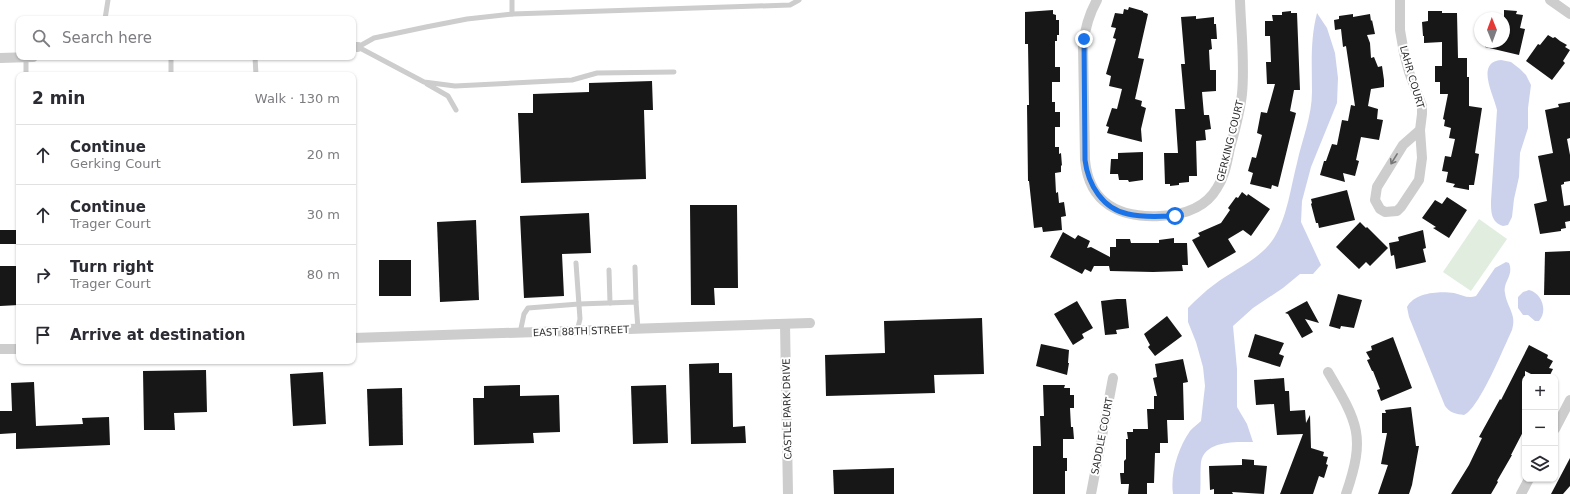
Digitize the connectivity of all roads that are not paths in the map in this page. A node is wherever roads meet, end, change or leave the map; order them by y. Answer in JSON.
{"nodes":[{"id":1,"x":108,"y":0,"type":"edge"},
{"id":2,"x":512,"y":0,"type":"edge"},
{"id":3,"x":799,"y":0,"type":"edge"},
{"id":4,"x":1097,"y":0,"type":"edge"},
{"id":5,"x":1240,"y":0,"type":"edge"},
{"id":6,"x":1400,"y":0,"type":"edge"},
{"id":7,"x":1550,"y":0,"type":"edge"},
{"id":8,"x":512,"y":14,"type":"junction"},
{"id":9,"x":1570,"y":14,"type":"edge"},
{"id":10,"x":105,"y":16,"type":"edge"},
{"id":11,"x":356,"y":47,"type":"edge"},
{"id":12,"x":356,"y":48,"type":"edge"},
{"id":13,"x":16,"y":57,"type":"edge"},
{"id":14,"x":0,"y":58,"type":"edge"},
{"id":15,"x":26,"y":60,"type":"edge"},
{"id":16,"x":171,"y":60,"type":"edge"},
{"id":17,"x":255,"y":60,"type":"edge"},
{"id":18,"x":26,"y":72,"type":"edge"},
{"id":19,"x":171,"y":72,"type":"edge"},
{"id":20,"x":256,"y":72,"type":"edge"},
{"id":21,"x":674,"y":72,"type":"dead end"},
{"id":22,"x":424,"y":82,"type":"junction"},
{"id":23,"x":456,"y":110,"type":"dead end"},
{"id":24,"x":1420,"y":130,"type":"junction"},
{"id":25,"x":576,"y":263,"type":"dead end"},
{"id":26,"x":635,"y":267,"type":"dead end"},
{"id":27,"x":609,"y":270,"type":"dead end"},
{"id":28,"x":636,"y":302,"type":"junction"},
{"id":29,"x":610,"y":303,"type":"junction"},
{"id":30,"x":579,"y":304,"type":"junction"},
{"id":31,"x":785,"y":324,"type":"junction"},
{"id":32,"x":810,"y":324,"type":"dead end"},
{"id":33,"x":638,"y":329,"type":"junction"},
{"id":34,"x":577,"y":331,"type":"junction"},
{"id":35,"x":520,"y":333,"type":"junction"},
{"id":36,"x":356,"y":338,"type":"edge"},
{"id":37,"x":16,"y":349,"type":"edge"},
{"id":38,"x":0,"y":350,"type":"edge"},
{"id":39,"x":1328,"y":372,"type":"dead end"},
{"id":40,"x":1113,"y":378,"type":"dead end"},
{"id":41,"x":1570,"y":400,"type":"edge"},
{"id":42,"x":1558,"y":423,"type":"edge"},
{"id":43,"x":1528,"y":482,"type":"edge"},
{"id":44,"x":788,"y":494,"type":"edge"},
{"id":45,"x":1091,"y":494,"type":"edge"},
{"id":46,"x":1346,"y":494,"type":"edge"},
{"id":47,"x":1522,"y":494,"type":"edge"}],
"edges":[{"from":1,"to":10,"type":"lane"},
{"from":2,"to":8,"type":"lane"},
{"from":3,"to":8,"type":"lane"},
{"from":4,"to":5,"type":"street","name":"GERKING COURT"},
{"from":6,"to":24,"type":"street","name":"LAHR COURT"},
{"from":7,"to":9,"type":"street"},
{"from":8,"to":11,"type":"lane"},
{"from":12,"to":22,"type":"lane"},
{"from":13,"to":14,"type":"street"},
{"from":15,"to":18,"type":"lane"},
{"from":16,"to":19,"type":"lane"},
{"from":17,"to":20,"type":"lane"},
{"from":21,"to":22,"type":"lane"},
{"from":22,"to":23,"type":"lane"},
{"from":24,"to":24,"type":"street","name":"LAHR COURT","one_way":true},
{"from":25,"to":30,"type":"lane"},
{"from":26,"to":28,"type":"lane"},
{"from":27,"to":29,"type":"lane"},
{"from":28,"to":29,"type":"lane"},
{"from":28,"to":33,"type":"lane"},
{"from":29,"to":30,"type":"lane"},
{"from":30,"to":34,"type":"lane"},
{"from":30,"to":35,"type":"lane"},
{"from":31,"to":32,"type":"street","name":"EAST 88TH STREET"},
{"from":31,"to":33,"type":"street","name":"EAST 88TH STREET"},
{"from":31,"to":44,"type":"street","name":"CASTLE PARK DRIVE"},
{"from":33,"to":34,"type":"street","name":"EAST 88TH STREET"},
{"from":34,"to":35,"type":"street","name":"EAST 88TH STREET"},
{"from":35,"to":36,"type":"street","name":"EAST 88TH STREET"},
{"from":37,"to":38,"type":"street"},
{"from":39,"to":46,"type":"street"},
{"from":40,"to":45,"type":"street","name":"SADDLE COURT"},
{"from":41,"to":42,"type":"street"},
{"from":43,"to":47,"type":"street"}]}
